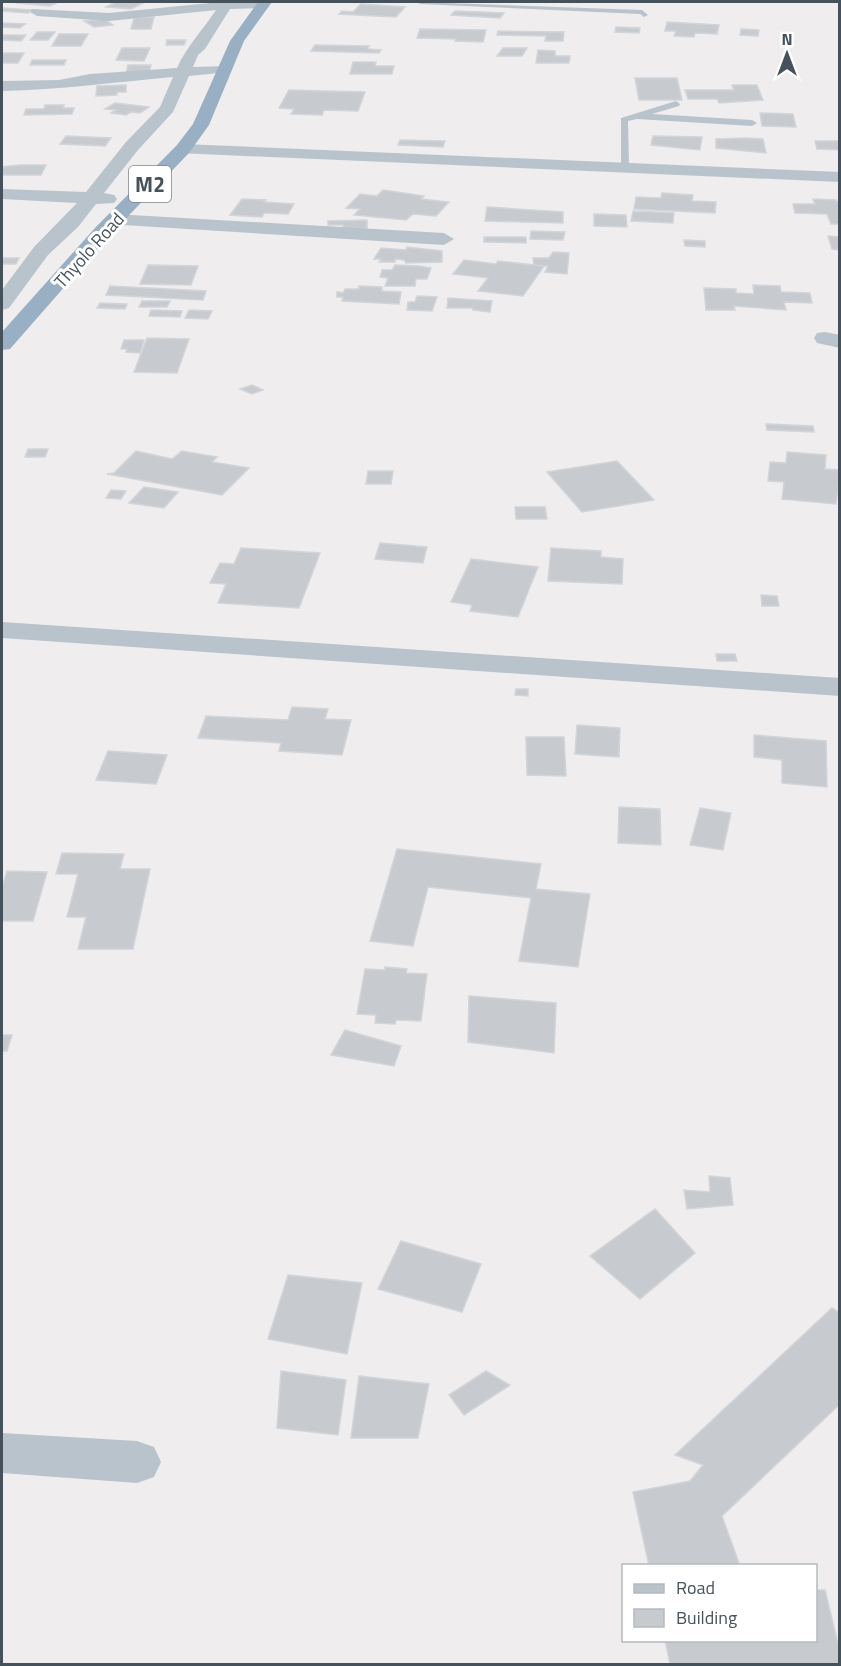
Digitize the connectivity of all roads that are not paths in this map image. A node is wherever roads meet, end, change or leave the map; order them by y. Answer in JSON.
{"nodes":[{"id":1,"x":196,"y":2,"type":"edge"},
{"id":2,"x":420,"y":2,"type":"edge"},
{"id":3,"x":263,"y":3,"type":"edge"},
{"id":4,"x":226,"y":5,"type":"junction"},
{"id":5,"x":37,"y":12,"type":"dead end"},
{"id":6,"x":644,"y":15,"type":"dead end"},
{"id":7,"x":224,"y":69,"type":"junction"},
{"id":8,"x":184,"y":73,"type":"junction"},
{"id":9,"x":2,"y":86,"type":"edge"},
{"id":10,"x":676,"y":104,"type":"dead end"},
{"id":11,"x":636,"y":116,"type":"junction"},
{"id":12,"x":752,"y":123,"type":"dead end"},
{"id":13,"x":183,"y":149,"type":"junction"},
{"id":14,"x":624,"y":168,"type":"junction"},
{"id":15,"x":840,"y":177,"type":"edge"},
{"id":16,"x":2,"y":194,"type":"edge"},
{"id":17,"x":91,"y":199,"type":"junction"},
{"id":18,"x":134,"y":201,"type":"junction"},
{"id":19,"x":108,"y":226,"type":"junction"},
{"id":20,"x":63,"y":231,"type":"junction"},
{"id":21,"x":444,"y":239,"type":"dead end"},
{"id":22,"x":48,"y":295,"type":"junction"},
{"id":23,"x":4,"y":302,"type":"edge"},
{"id":24,"x":2,"y":344,"type":"edge"},
{"id":25,"x":2,"y":630,"type":"edge"},
{"id":26,"x":840,"y":687,"type":"edge"},
{"id":27,"x":2,"y":1453,"type":"edge"},
{"id":28,"x":137,"y":1462,"type":"dead end"}],
"edges":[{"from":1,"to":4,"type":"street"},
{"from":2,"to":6,"type":"lane"},
{"from":3,"to":4,"type":"street"},
{"from":3,"to":7,"type":"highway","name":"Thyolo Road","number":"M2"},
{"from":4,"to":5,"type":"street"},
{"from":4,"to":8,"type":"street"},
{"from":7,"to":8,"type":"street"},
{"from":7,"to":13,"type":"highway","name":"Thyolo Road","number":"M2"},
{"from":8,"to":9,"type":"street"},
{"from":8,"to":17,"type":"street"},
{"from":10,"to":11,"type":"lane"},
{"from":11,"to":12,"type":"lane"},
{"from":11,"to":14,"type":"lane"},
{"from":13,"to":14,"type":"street"},
{"from":13,"to":18,"type":"highway","name":"Thyolo Road","number":"M2"},
{"from":14,"to":15,"type":"street"},
{"from":16,"to":17,"type":"street"},
{"from":17,"to":18,"type":"street"},
{"from":17,"to":20,"type":"street"},
{"from":18,"to":19,"type":"highway","name":"Thyolo Road","number":"M2"},
{"from":19,"to":20,"type":"street"},
{"from":19,"to":21,"type":"street"},
{"from":19,"to":22,"type":"highway","name":"Thyolo Road","number":"M2"},
{"from":20,"to":23,"type":"street"},
{"from":22,"to":23,"type":"street"},
{"from":22,"to":24,"type":"highway","name":"Thyolo Road","number":"M2"},
{"from":25,"to":26,"type":"street"},
{"from":27,"to":28,"type":"street"}]}
